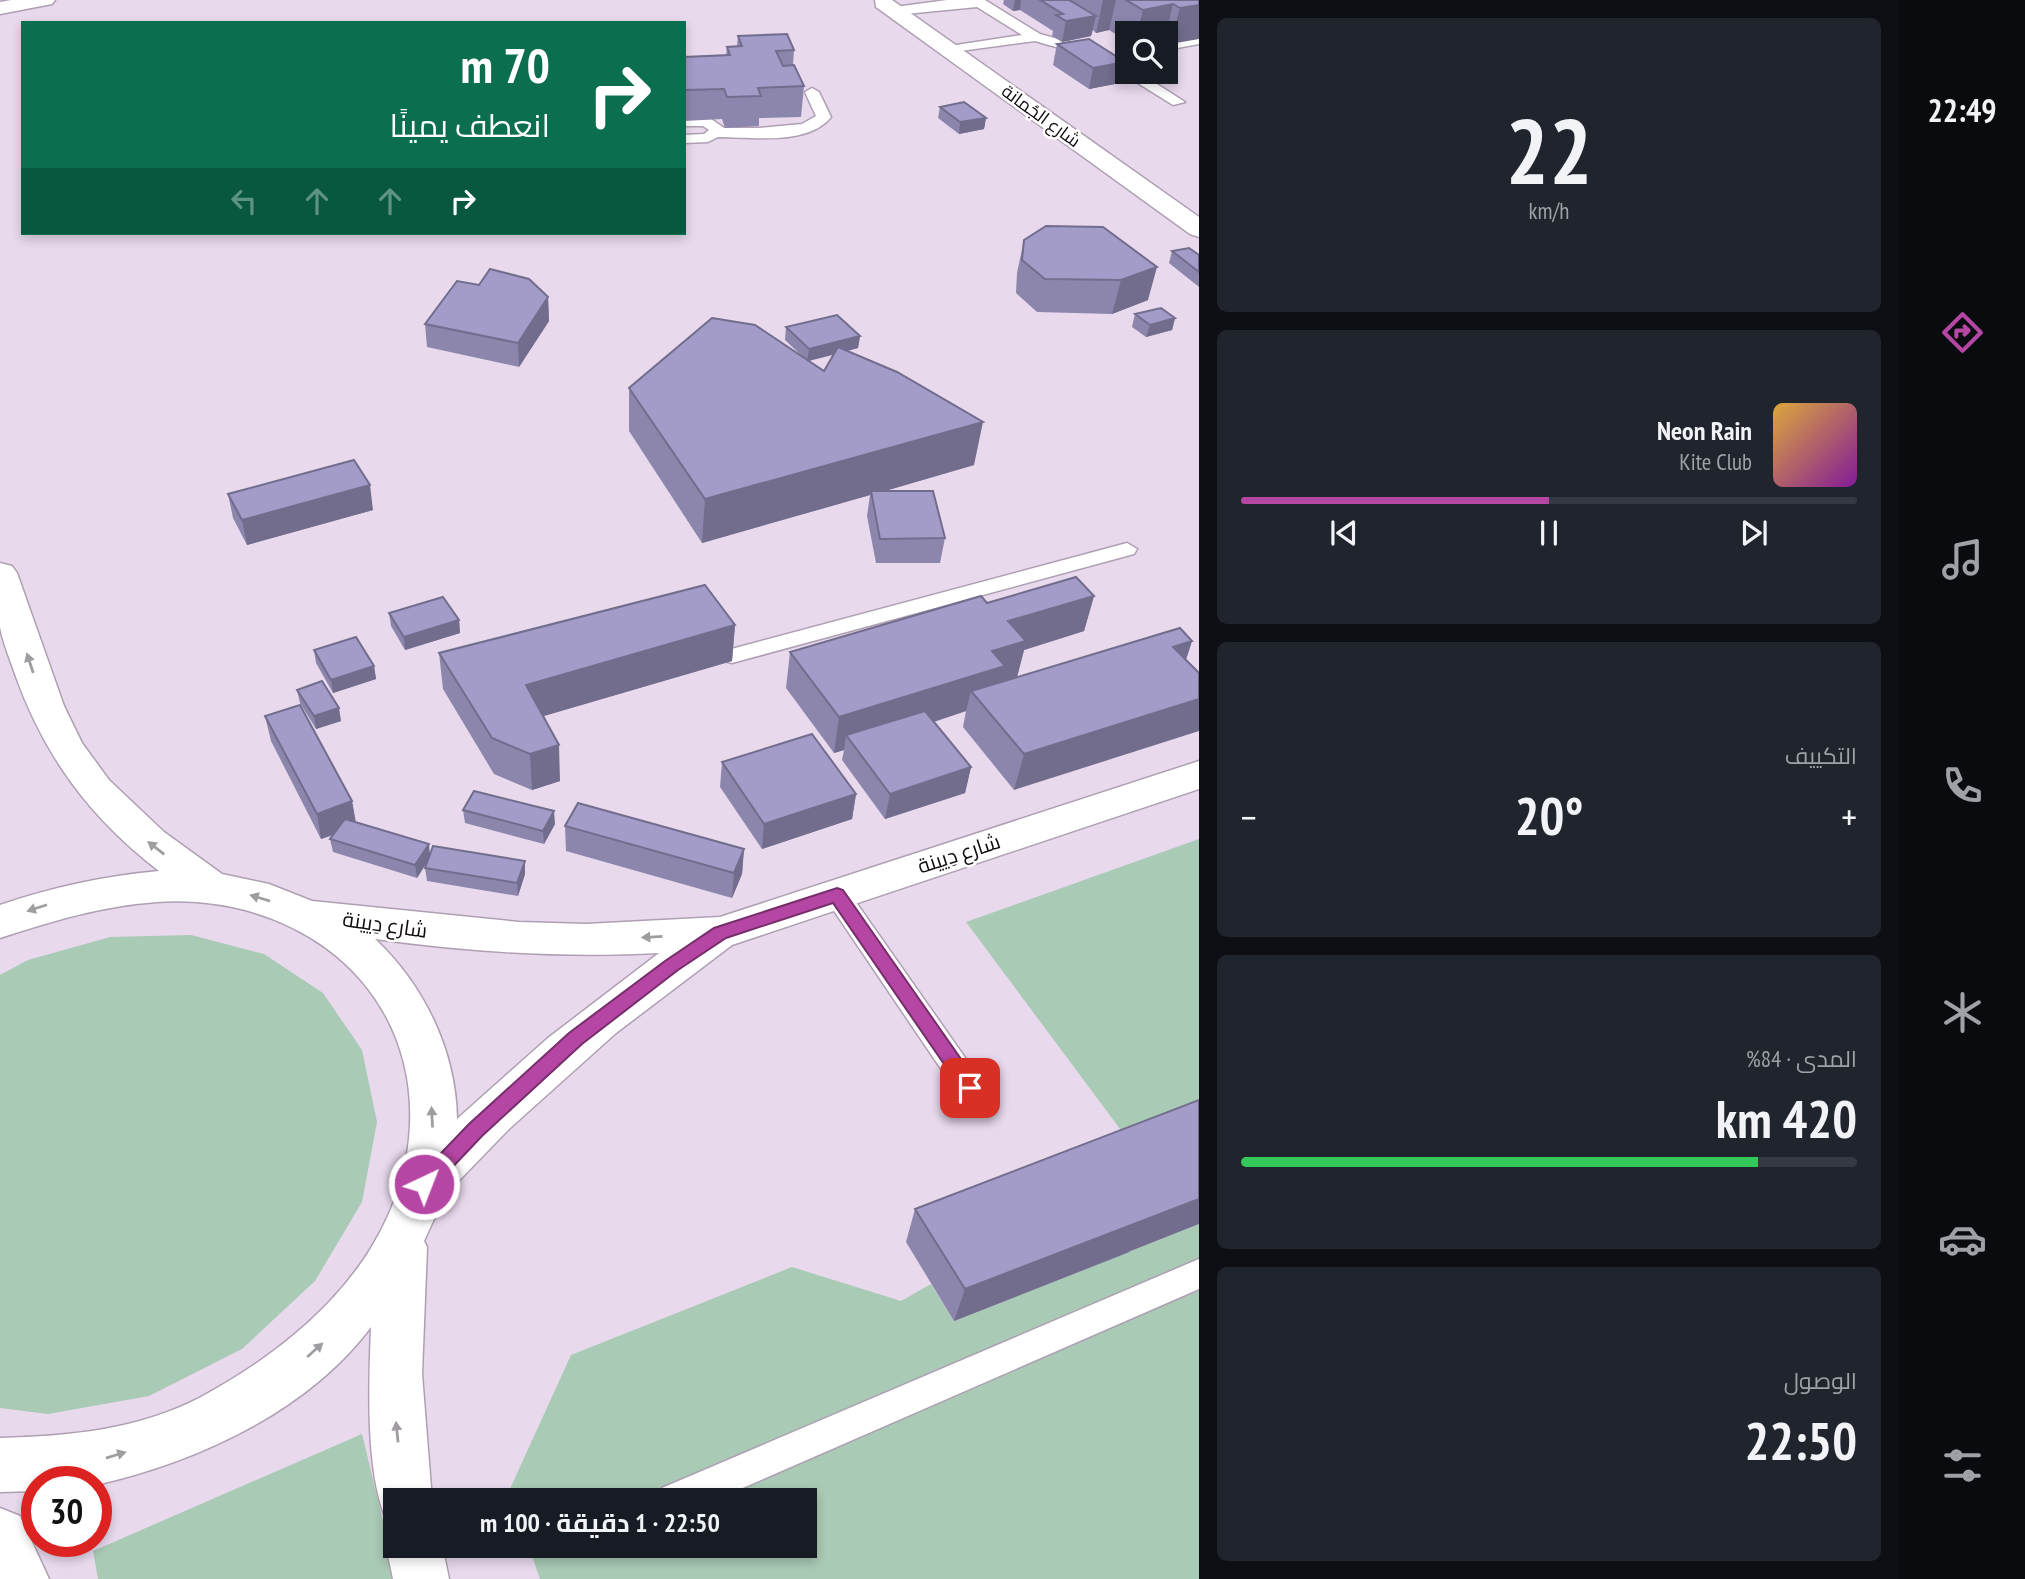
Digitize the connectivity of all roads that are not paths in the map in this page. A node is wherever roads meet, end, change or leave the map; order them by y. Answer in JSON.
{"nodes":[{"id":1,"x":46,"y":0,"type":"edge"},
{"id":2,"x":889,"y":7,"type":"joint"},
{"id":3,"x":0,"y":8,"type":"edge"},
{"id":4,"x":1035,"y":37,"type":"junction"},
{"id":5,"x":1199,"y":40,"type":"edge"},
{"id":6,"x":1178,"y":44,"type":"edge"},
{"id":7,"x":950,"y":50,"type":"junction"},
{"id":8,"x":1115,"y":55,"type":"edge"},
{"id":9,"x":1106,"y":57,"type":"junction"},
{"id":10,"x":1115,"y":63,"type":"edge"},
{"id":11,"x":1149,"y":84,"type":"edge"},
{"id":12,"x":812,"y":92,"type":"dead end"},
{"id":13,"x":1178,"y":102,"type":"dead end"},
{"id":14,"x":686,"y":122,"type":"edge"},
{"id":15,"x":717,"y":134,"type":"junction"},
{"id":16,"x":686,"y":139,"type":"edge"},
{"id":17,"x":1199,"y":229,"type":"edge"},
{"id":18,"x":1127,"y":549,"type":"dead end"},
{"id":19,"x":0,"y":573,"type":"edge"},
{"id":20,"x":732,"y":656,"type":"edge"},
{"id":21,"x":1199,"y":775,"type":"edge"},
{"id":22,"x":211,"y":888,"type":"junction"},
{"id":23,"x":837,"y":895,"type":"junction"},
{"id":24,"x":302,"y":913,"type":"junction"},
{"id":25,"x":0,"y":922,"type":"edge"},
{"id":26,"x":720,"y":933,"type":"junction"},
{"id":27,"x":970,"y":1088,"type":"dead end"},
{"id":28,"x":424,"y":1184,"type":"junction"},
{"id":29,"x":404,"y":1236,"type":"junction"},
{"id":30,"x":1199,"y":1275,"type":"edge"},
{"id":31,"x":0,"y":1465,"type":"edge"},
{"id":32,"x":404,"y":1488,"type":"edge"},
{"id":33,"x":702,"y":1488,"type":"edge"},
{"id":34,"x":0,"y":1536,"type":"edge"},
{"id":35,"x":417,"y":1558,"type":"edge"},
{"id":36,"x":21,"y":1579,"type":"edge"},
{"id":37,"x":421,"y":1579,"type":"edge"}],
"edges":[{"from":1,"to":3,"type":"street"},
{"from":2,"to":4,"type":"lane"},
{"from":2,"to":7,"type":"street","name":"شارع الجُمانة"},
{"from":4,"to":7,"type":"lane"},
{"from":4,"to":9,"type":"lane"},
{"from":5,"to":6,"type":"lane"},
{"from":7,"to":17,"type":"street","name":"شارع الجُمانة"},
{"from":8,"to":9,"type":"lane"},
{"from":9,"to":10,"type":"lane"},
{"from":11,"to":13,"type":"lane"},
{"from":12,"to":15,"type":"lane"},
{"from":14,"to":15,"type":"lane"},
{"from":15,"to":16,"type":"lane"},
{"from":18,"to":20,"type":"lane"},
{"from":22,"to":19,"type":"street","one_way":true},
{"from":21,"to":23,"type":"street","name":"شارع دِيينة"},
{"from":24,"to":22,"type":"street","one_way":true},
{"from":22,"to":25,"type":"street","one_way":true},
{"from":23,"to":26,"type":"street","name":"شارع دِيينة"},
{"from":23,"to":27,"type":"lane"},
{"from":26,"to":24,"type":"street","name":"شارع دِيينة","one_way":true},
{"from":28,"to":24,"type":"street","one_way":true},
{"from":26,"to":28,"type":"street","name":"شارع دِيينة"},
{"from":28,"to":29,"type":"street"},
{"from":31,"to":29,"type":"street","one_way":true},
{"from":32,"to":29,"type":"street","one_way":true},
{"from":30,"to":33,"type":"lane"},
{"from":34,"to":36,"type":"street"},
{"from":35,"to":37,"type":"street"}]}
